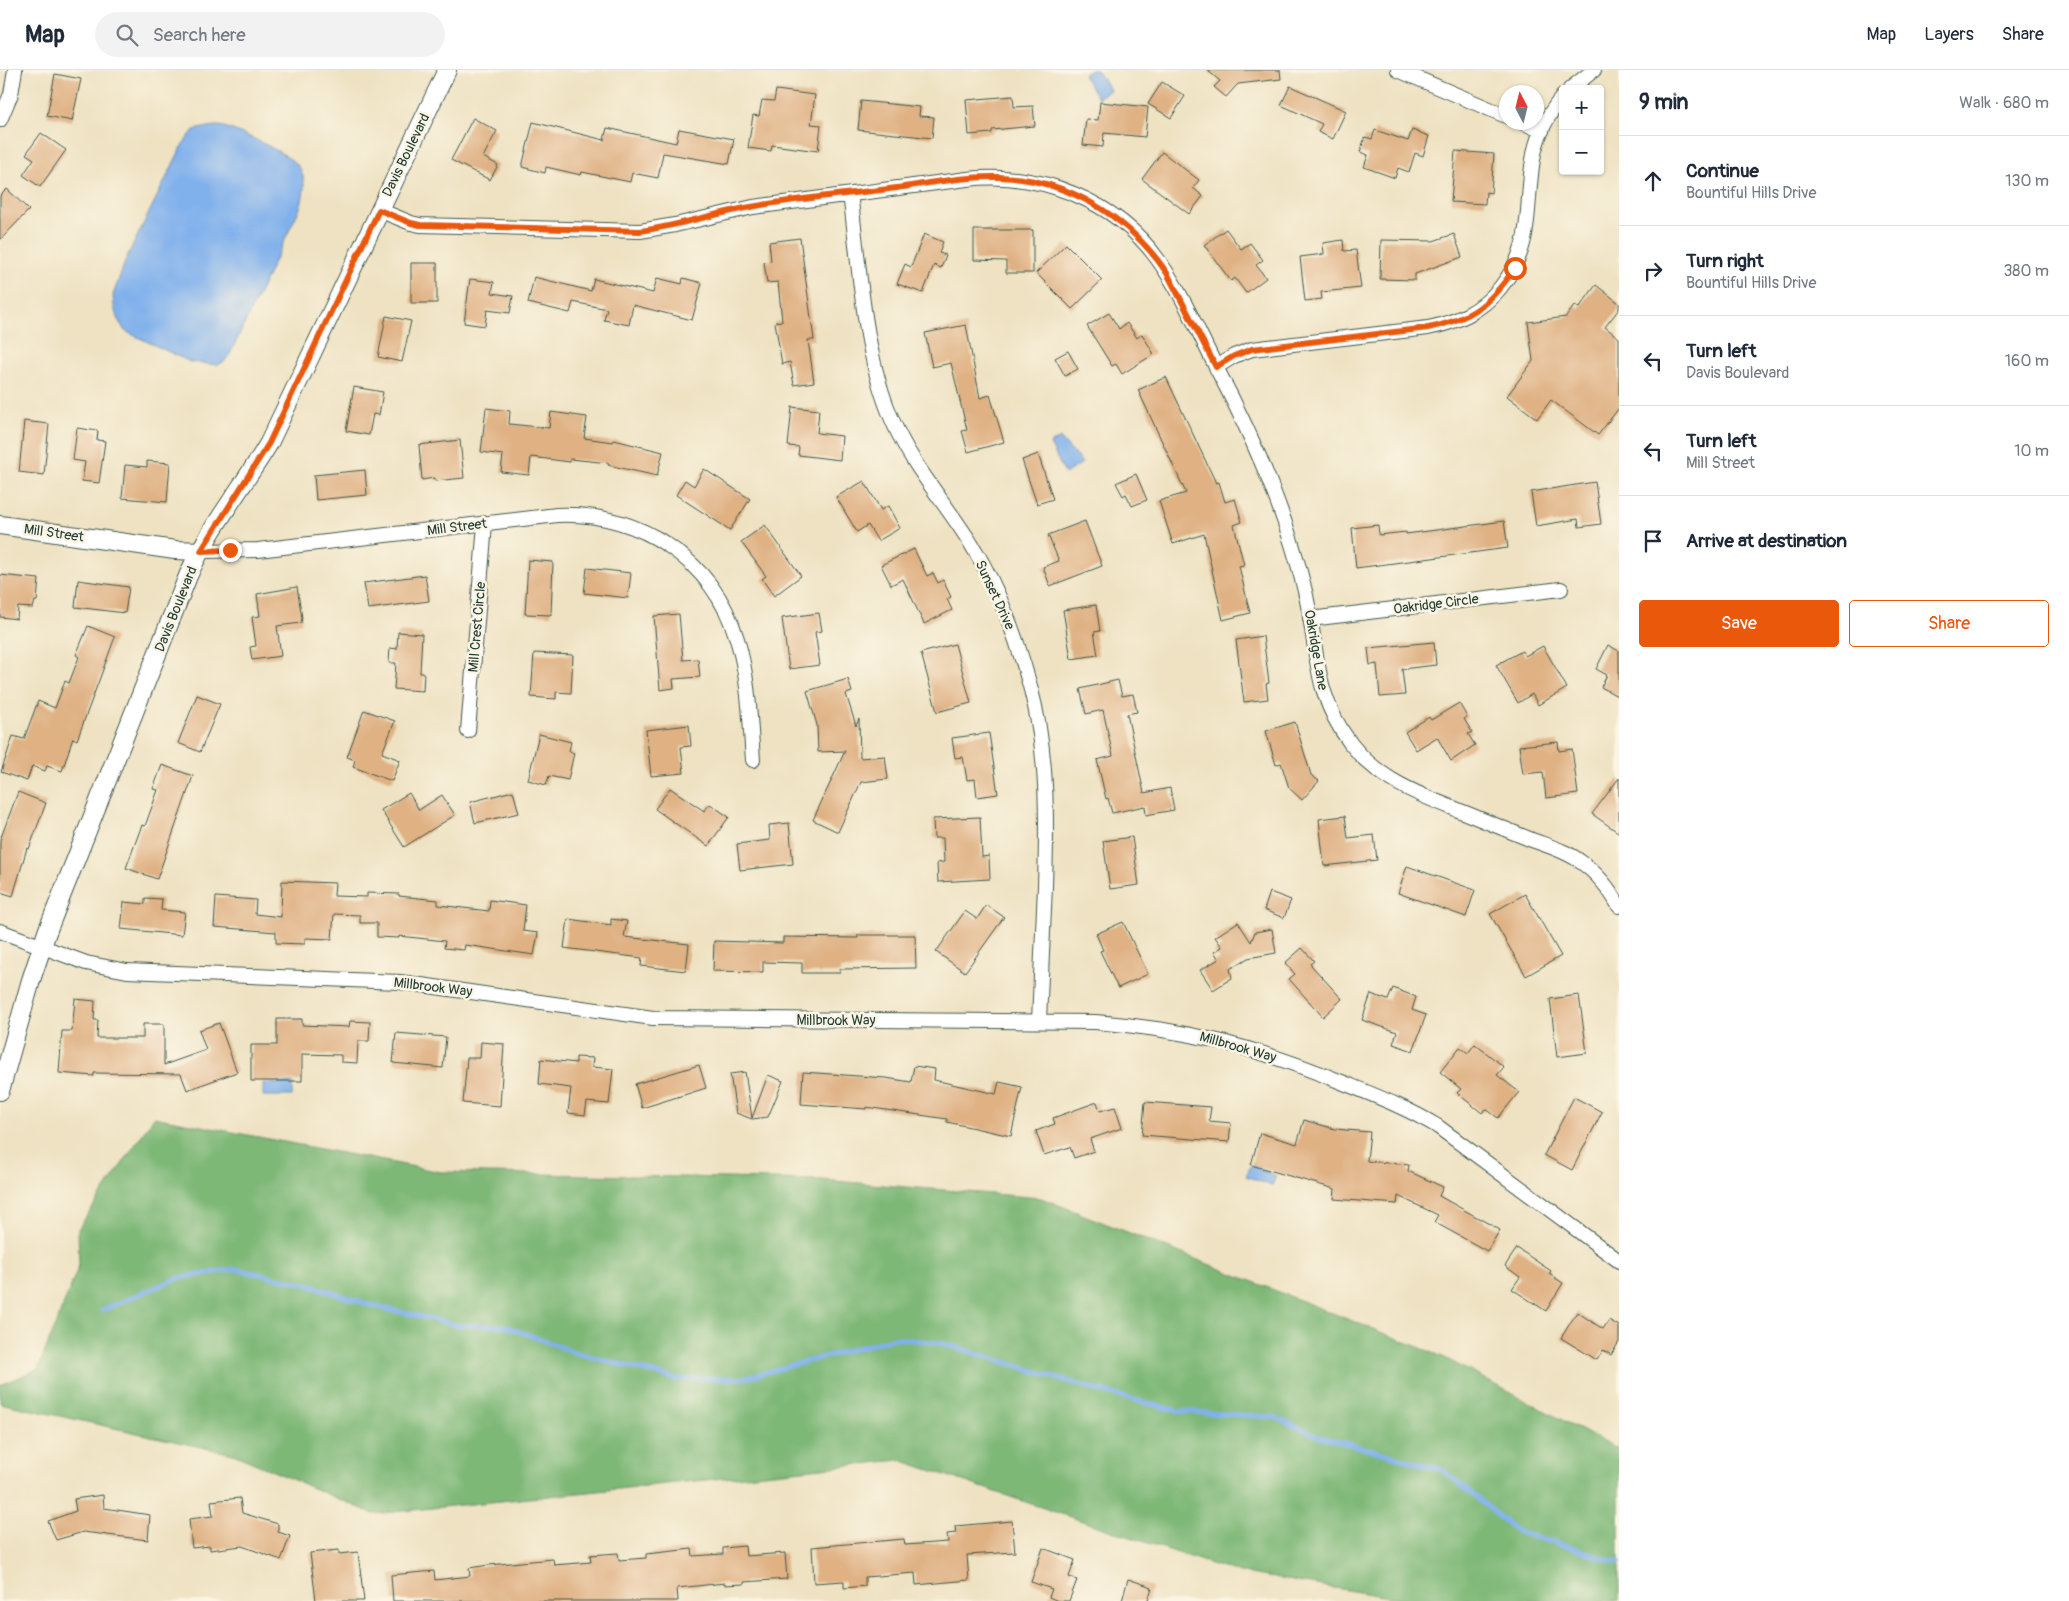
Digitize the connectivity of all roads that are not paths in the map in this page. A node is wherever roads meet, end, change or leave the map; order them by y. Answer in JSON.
{"nodes":[{"id":1,"x":15,"y":70,"type":"edge"},
{"id":2,"x":447,"y":70,"type":"edge"},
{"id":3,"x":1398,"y":70,"type":"edge"},
{"id":4,"x":1594,"y":70,"type":"edge"},
{"id":5,"x":1575,"y":85,"type":"edge"},
{"id":6,"x":1559,"y":102,"type":"edge"},
{"id":7,"x":1499,"y":113,"type":"edge"},
{"id":8,"x":0,"y":120,"type":"edge"},
{"id":9,"x":1544,"y":127,"type":"edge"},
{"id":10,"x":1542,"y":130,"type":"edge"},
{"id":11,"x":850,"y":194,"type":"junction"},
{"id":12,"x":379,"y":210,"type":"junction"},
{"id":13,"x":1216,"y":367,"type":"junction"},
{"id":14,"x":485,"y":524,"type":"junction"},
{"id":15,"x":0,"y":525,"type":"edge"},
{"id":16,"x":201,"y":551,"type":"junction"},
{"id":17,"x":1562,"y":589,"type":"dead end"},
{"id":18,"x":1310,"y":619,"type":"junction"},
{"id":19,"x":468,"y":730,"type":"dead end"},
{"id":20,"x":753,"y":760,"type":"dead end"},
{"id":21,"x":1619,"y":906,"type":"edge"},
{"id":22,"x":0,"y":931,"type":"edge"},
{"id":23,"x":42,"y":947,"type":"junction"},
{"id":24,"x":1039,"y":1021,"type":"junction"},
{"id":25,"x":0,"y":1091,"type":"edge"},
{"id":26,"x":1619,"y":1261,"type":"edge"}],
"edges":[{"from":1,"to":8,"type":"street"},
{"from":2,"to":12,"type":"street","name":"Davis Boulevard"},
{"from":3,"to":7,"type":"street"},
{"from":4,"to":5,"type":"street"},
{"from":6,"to":9,"type":"street"},
{"from":10,"to":13,"type":"street"},
{"from":11,"to":12,"type":"street","name":"Oakridge Lane"},
{"from":11,"to":13,"type":"street","name":"Oakridge Lane"},
{"from":11,"to":24,"type":"street","name":"Sunset Drive"},
{"from":12,"to":16,"type":"street","name":"Davis Boulevard"},
{"from":13,"to":18,"type":"street","name":"Oakridge Lane"},
{"from":14,"to":16,"type":"street","name":"Mill Street"},
{"from":14,"to":19,"type":"street","name":"Mill Crest Circle"},
{"from":14,"to":20,"type":"street","name":"Mill Street"},
{"from":15,"to":16,"type":"street","name":"Mill Street"},
{"from":16,"to":23,"type":"street","name":"Davis Boulevard"},
{"from":17,"to":18,"type":"street","name":"Oakridge Circle"},
{"from":18,"to":21,"type":"street","name":"Oakridge Lane"},
{"from":22,"to":23,"type":"street","name":"Millbrook Way"},
{"from":23,"to":24,"type":"street","name":"Millbrook Way"},
{"from":23,"to":25,"type":"street","name":"Davis Boulevard"},
{"from":24,"to":26,"type":"street","name":"Millbrook Way"}]}
